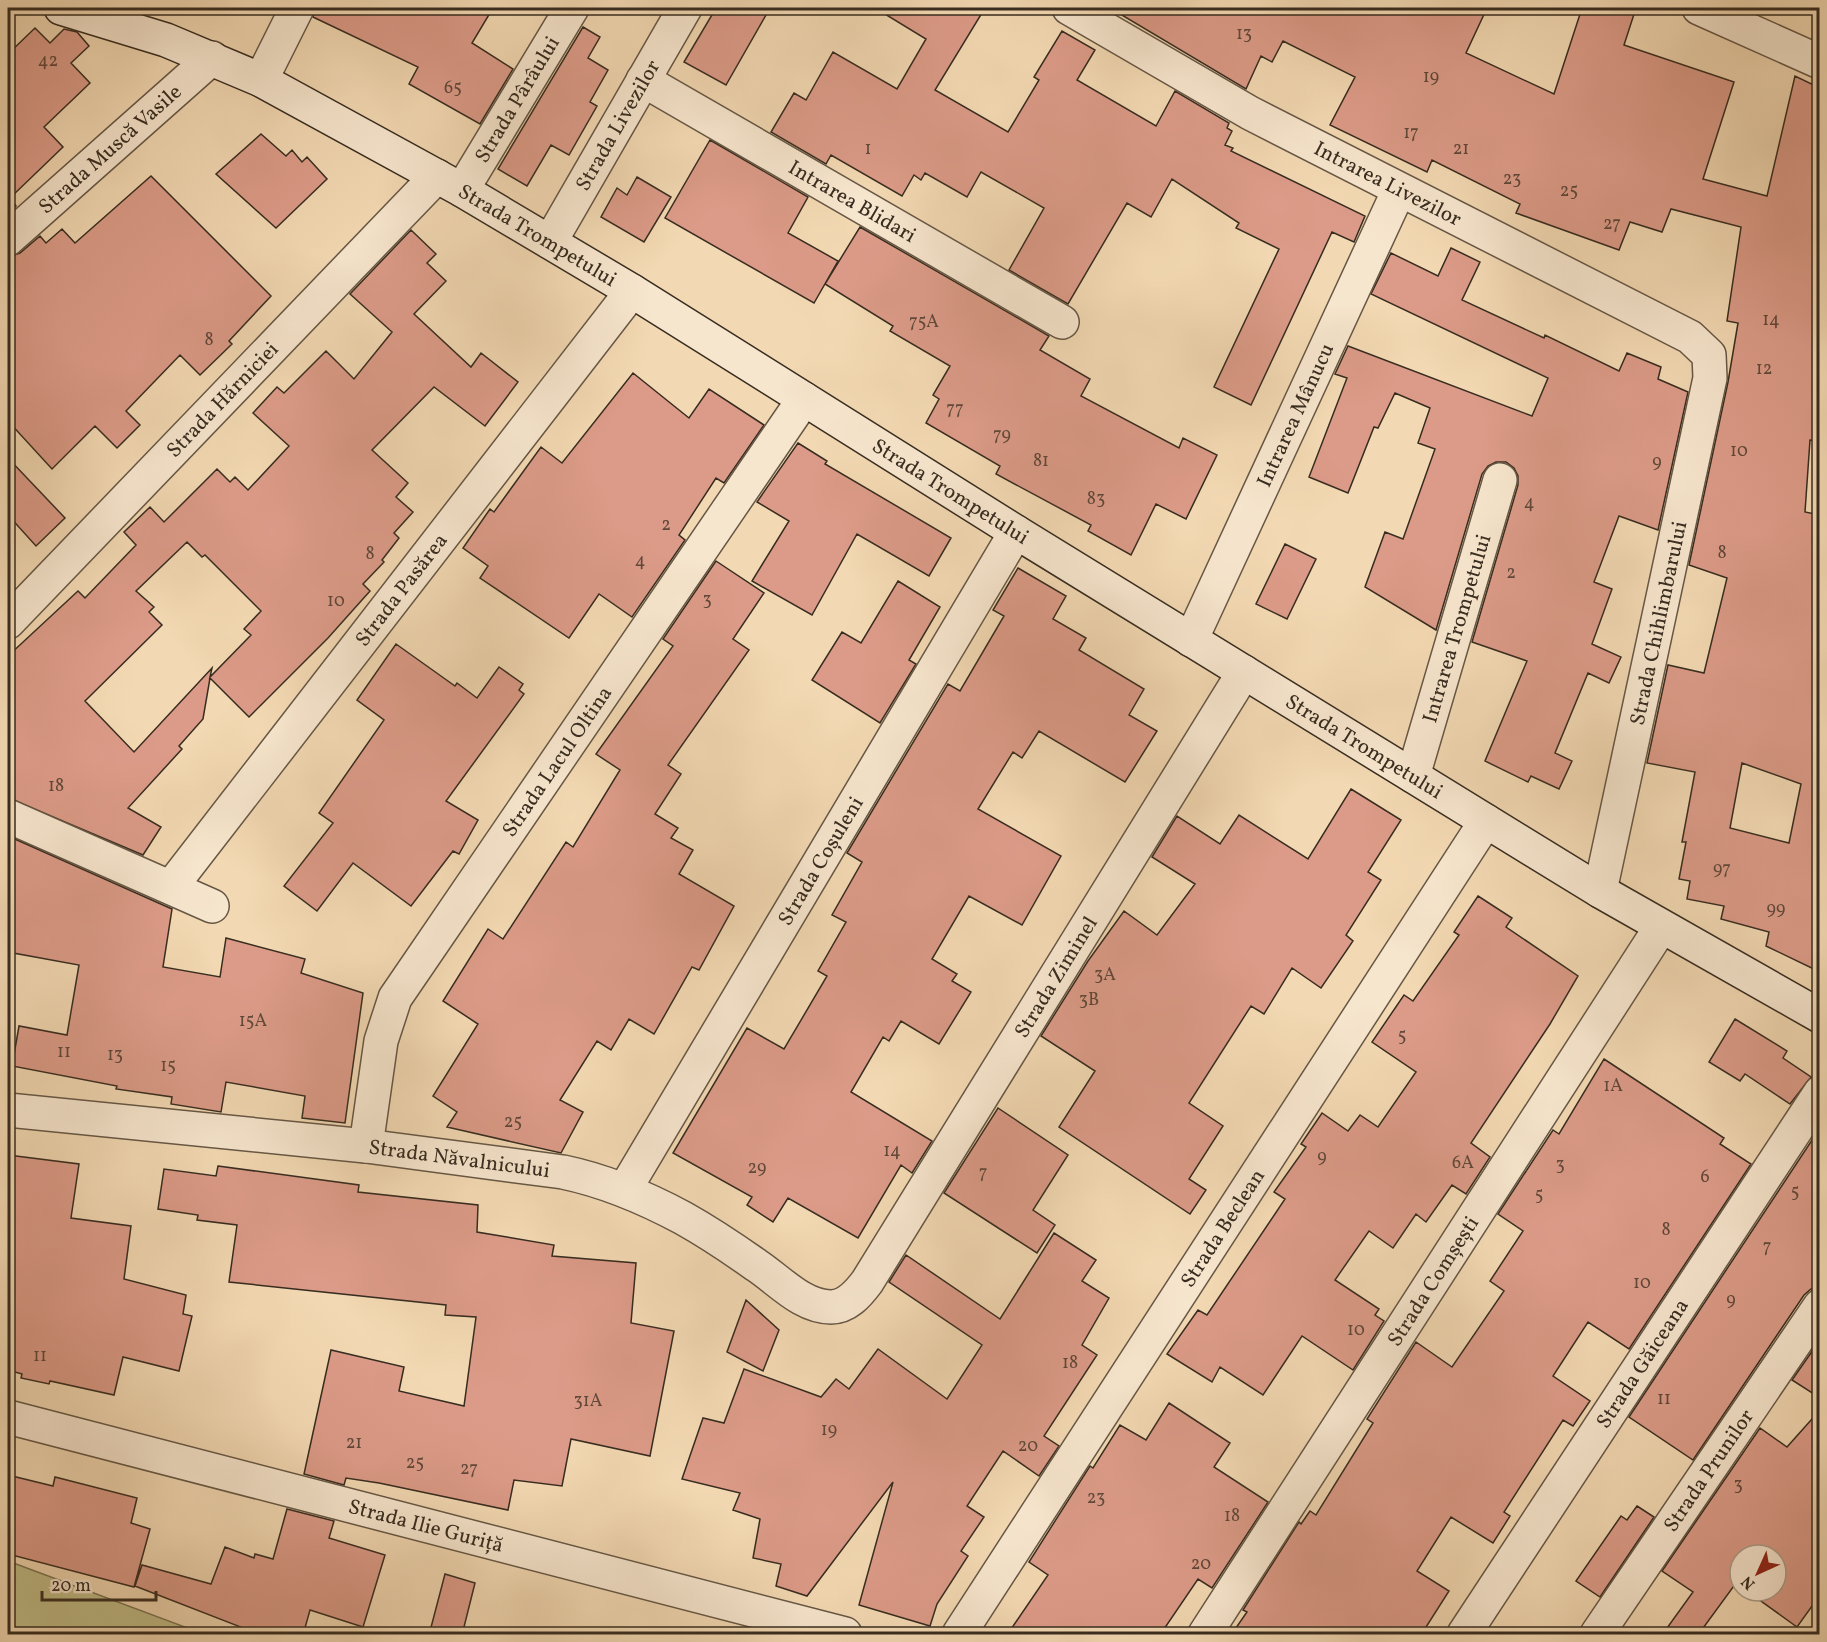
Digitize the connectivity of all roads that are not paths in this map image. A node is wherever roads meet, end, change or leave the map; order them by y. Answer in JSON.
{"nodes":[{"id":1,"x":61,"y":8,"type":"edge"},
{"id":2,"x":297,"y":8,"type":"edge"},
{"id":3,"x":572,"y":8,"type":"edge"},
{"id":4,"x":684,"y":8,"type":"edge"},
{"id":5,"x":1069,"y":8,"type":"edge"},
{"id":6,"x":1699,"y":8,"type":"edge"},
{"id":7,"x":212,"y":58,"type":"junction"},
{"id":8,"x":1820,"y":62,"type":"edge"},
{"id":9,"x":261,"y":80,"type":"junction"},
{"id":10,"x":643,"y":80,"type":"junction"},
{"id":11,"x":450,"y":183,"type":"junction"},
{"id":12,"x":1399,"y":190,"type":"junction"},
{"id":13,"x":8,"y":239,"type":"edge"},
{"id":14,"x":550,"y":242,"type":"junction"},
{"id":15,"x":633,"y":291,"type":"junction"},
{"id":16,"x":1062,"y":322,"type":"dead end"},
{"id":17,"x":1709,"y":355,"type":"joint"},
{"id":18,"x":804,"y":399,"type":"junction"},
{"id":19,"x":1500,"y":480,"type":"dead end"},
{"id":20,"x":1016,"y":532,"type":"junction"},
{"id":21,"x":8,"y":622,"type":"edge"},
{"id":22,"x":1191,"y":640,"type":"junction"},
{"id":23,"x":1244,"y":672,"type":"junction"},
{"id":24,"x":1413,"y":776,"type":"junction"},
{"id":25,"x":8,"y":816,"type":"edge"},
{"id":26,"x":1486,"y":821,"type":"junction"},
{"id":27,"x":171,"y":888,"type":"junction"},
{"id":28,"x":1600,"y":891,"type":"junction"},
{"id":29,"x":212,"y":906,"type":"dead end"},
{"id":30,"x":1661,"y":927,"type":"junction"},
{"id":31,"x":1820,"y":1016,"type":"edge"},
{"id":32,"x":1820,"y":1093,"type":"edge"},
{"id":33,"x":8,"y":1110,"type":"edge"},
{"id":34,"x":366,"y":1146,"type":"junction"},
{"id":35,"x":625,"y":1189,"type":"junction"},
{"id":36,"x":867,"y":1282,"type":"joint"},
{"id":37,"x":1820,"y":1306,"type":"edge"},
{"id":38,"x":8,"y":1417,"type":"edge"},
{"id":39,"x":845,"y":1635,"type":"edge"},
{"id":40,"x":959,"y":1635,"type":"edge"},
{"id":41,"x":1205,"y":1635,"type":"edge"},
{"id":42,"x":1464,"y":1635,"type":"edge"},
{"id":43,"x":1596,"y":1635,"type":"edge"}],
"edges":[{"from":1,"to":7,"type":"street","name":"Strada Trompetului"},
{"from":2,"to":9,"type":"street"},
{"from":3,"to":11,"type":"street","name":"Strada Pârâului"},
{"from":4,"to":10,"type":"street","name":"Strada Livezilor"},
{"from":5,"to":12,"type":"street","name":"Intrarea Livezilor"},
{"from":6,"to":8,"type":"street"},
{"from":7,"to":9,"type":"street","name":"Strada Trompetului"},
{"from":7,"to":13,"type":"street","name":"Strada Muscă Vasile"},
{"from":9,"to":11,"type":"street","name":"Strada Trompetului"},
{"from":10,"to":14,"type":"street","name":"Strada Livezilor"},
{"from":10,"to":16,"type":"street","name":"Intrarea Blidari"},
{"from":11,"to":14,"type":"street","name":"Strada Trompetului"},
{"from":11,"to":21,"type":"street","name":"Strada Hărniciei"},
{"from":12,"to":17,"type":"street","name":"Intrarea Livezilor"},
{"from":12,"to":22,"type":"street","name":"Intrarea Mânucu"},
{"from":14,"to":15,"type":"street","name":"Strada Trompetului"},
{"from":15,"to":18,"type":"street","name":"Strada Trompetului"},
{"from":15,"to":27,"type":"street","name":"Strada Pasărea"},
{"from":17,"to":28,"type":"street","name":"Strada Chihlimbarului"},
{"from":18,"to":20,"type":"street","name":"Strada Trompetului"},
{"from":18,"to":34,"type":"street","name":"Strada Lacul Oltina"},
{"from":19,"to":24,"type":"street","name":"Intrarea Trompetului"},
{"from":20,"to":22,"type":"street","name":"Strada Trompetului"},
{"from":20,"to":35,"type":"street","name":"Strada Coșuleni"},
{"from":22,"to":23,"type":"street","name":"Strada Trompetului"},
{"from":23,"to":24,"type":"street","name":"Strada Trompetului"},
{"from":23,"to":36,"type":"street","name":"Strada Ziminel"},
{"from":24,"to":26,"type":"street","name":"Strada Trompetului"},
{"from":25,"to":27,"type":"street"},
{"from":26,"to":28,"type":"street","name":"Strada Trompetului"},
{"from":26,"to":40,"type":"street","name":"Strada Beclean"},
{"from":27,"to":29,"type":"street"},
{"from":28,"to":30,"type":"street","name":"Strada Trompetului"},
{"from":30,"to":31,"type":"street","name":"Strada Trompetului"},
{"from":30,"to":41,"type":"street","name":"Strada Comșești"},
{"from":32,"to":42,"type":"street","name":"Strada Găiceana"},
{"from":33,"to":34,"type":"street","name":"Strada Năvalnicului"},
{"from":34,"to":35,"type":"street","name":"Strada Năvalnicului"},
{"from":35,"to":36,"type":"street","name":"Strada Năvalnicului"},
{"from":37,"to":43,"type":"street","name":"Strada Prunilor"},
{"from":38,"to":39,"type":"street","name":"Strada Ilie Guriță"}]}
